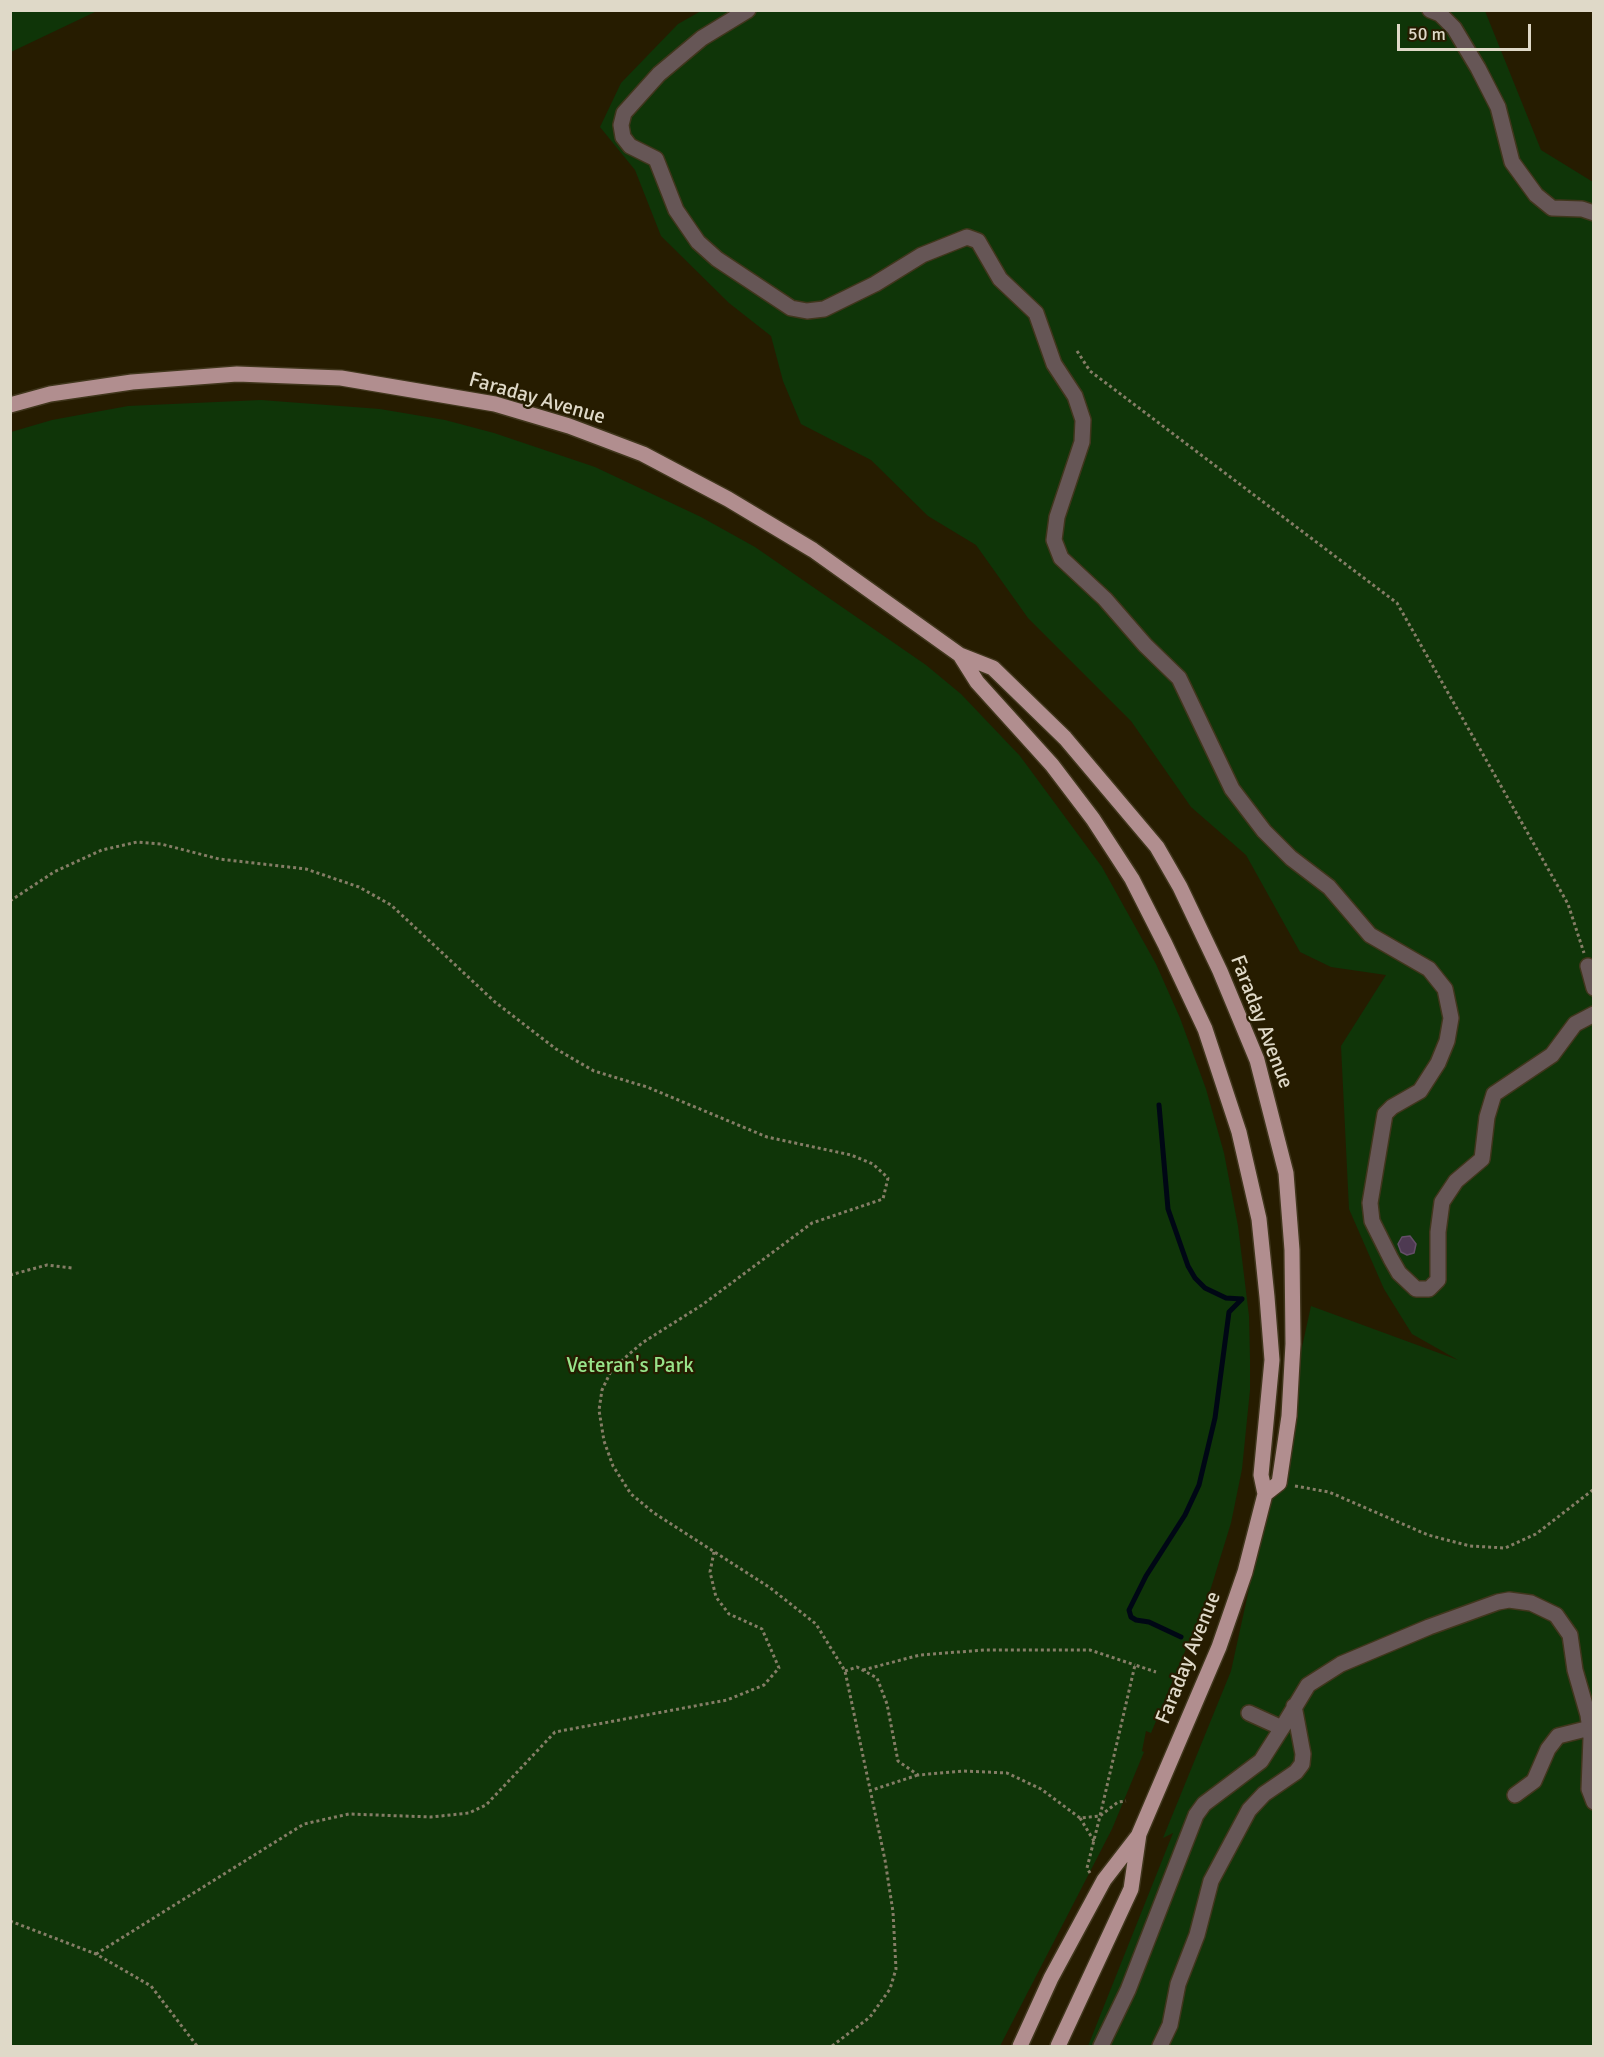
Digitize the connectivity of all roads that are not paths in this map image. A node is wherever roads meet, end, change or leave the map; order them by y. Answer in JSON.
{"nodes":[{"id":1,"x":748,"y":10,"type":"edge"},
{"id":2,"x":1430,"y":10,"type":"edge"},
{"id":3,"x":1593,"y":213,"type":"edge"},
{"id":4,"x":10,"y":405,"type":"edge"},
{"id":5,"x":960,"y":655,"type":"junction"},
{"id":6,"x":1588,"y":966,"type":"road end"},
{"id":7,"x":1593,"y":988,"type":"edge"},
{"id":8,"x":1593,"y":1014,"type":"edge"},
{"id":9,"x":1265,"y":1494,"type":"junction"},
{"id":10,"x":1294,"y":1706,"type":"junction"},
{"id":11,"x":1249,"y":1713,"type":"dead end"},
{"id":12,"x":1282,"y":1728,"type":"junction"},
{"id":13,"x":1590,"y":1728,"type":"junction"},
{"id":14,"x":1515,"y":1795,"type":"dead end"},
{"id":15,"x":1593,"y":1802,"type":"edge"},
{"id":16,"x":1139,"y":1834,"type":"junction"},
{"id":17,"x":1020,"y":2046,"type":"edge"},
{"id":18,"x":1058,"y":2046,"type":"edge"},
{"id":19,"x":1101,"y":2046,"type":"edge"},
{"id":20,"x":1160,"y":2046,"type":"edge"}],
"edges":[{"from":1,"to":8,"type":"lane"},
{"from":2,"to":3,"type":"lane"},
{"from":4,"to":5,"type":"main road","name":"Faraday Avenue"},
{"from":5,"to":9,"type":"main road","name":"Faraday Avenue"},
{"from":5,"to":9,"type":"main road","name":"Faraday Avenue"},
{"from":6,"to":7,"type":"lane"},
{"from":9,"to":16,"type":"main road","name":"Faraday Avenue"},
{"from":10,"to":12,"type":"lane"},
{"from":10,"to":13,"type":"lane"},
{"from":10,"to":20,"type":"lane"},
{"from":11,"to":12,"type":"lane"},
{"from":12,"to":19,"type":"lane"},
{"from":13,"to":14,"type":"lane"},
{"from":13,"to":15,"type":"lane"},
{"from":16,"to":17,"type":"main road","name":"Faraday Avenue"},
{"from":16,"to":18,"type":"main road","name":"Faraday Avenue"}]}
